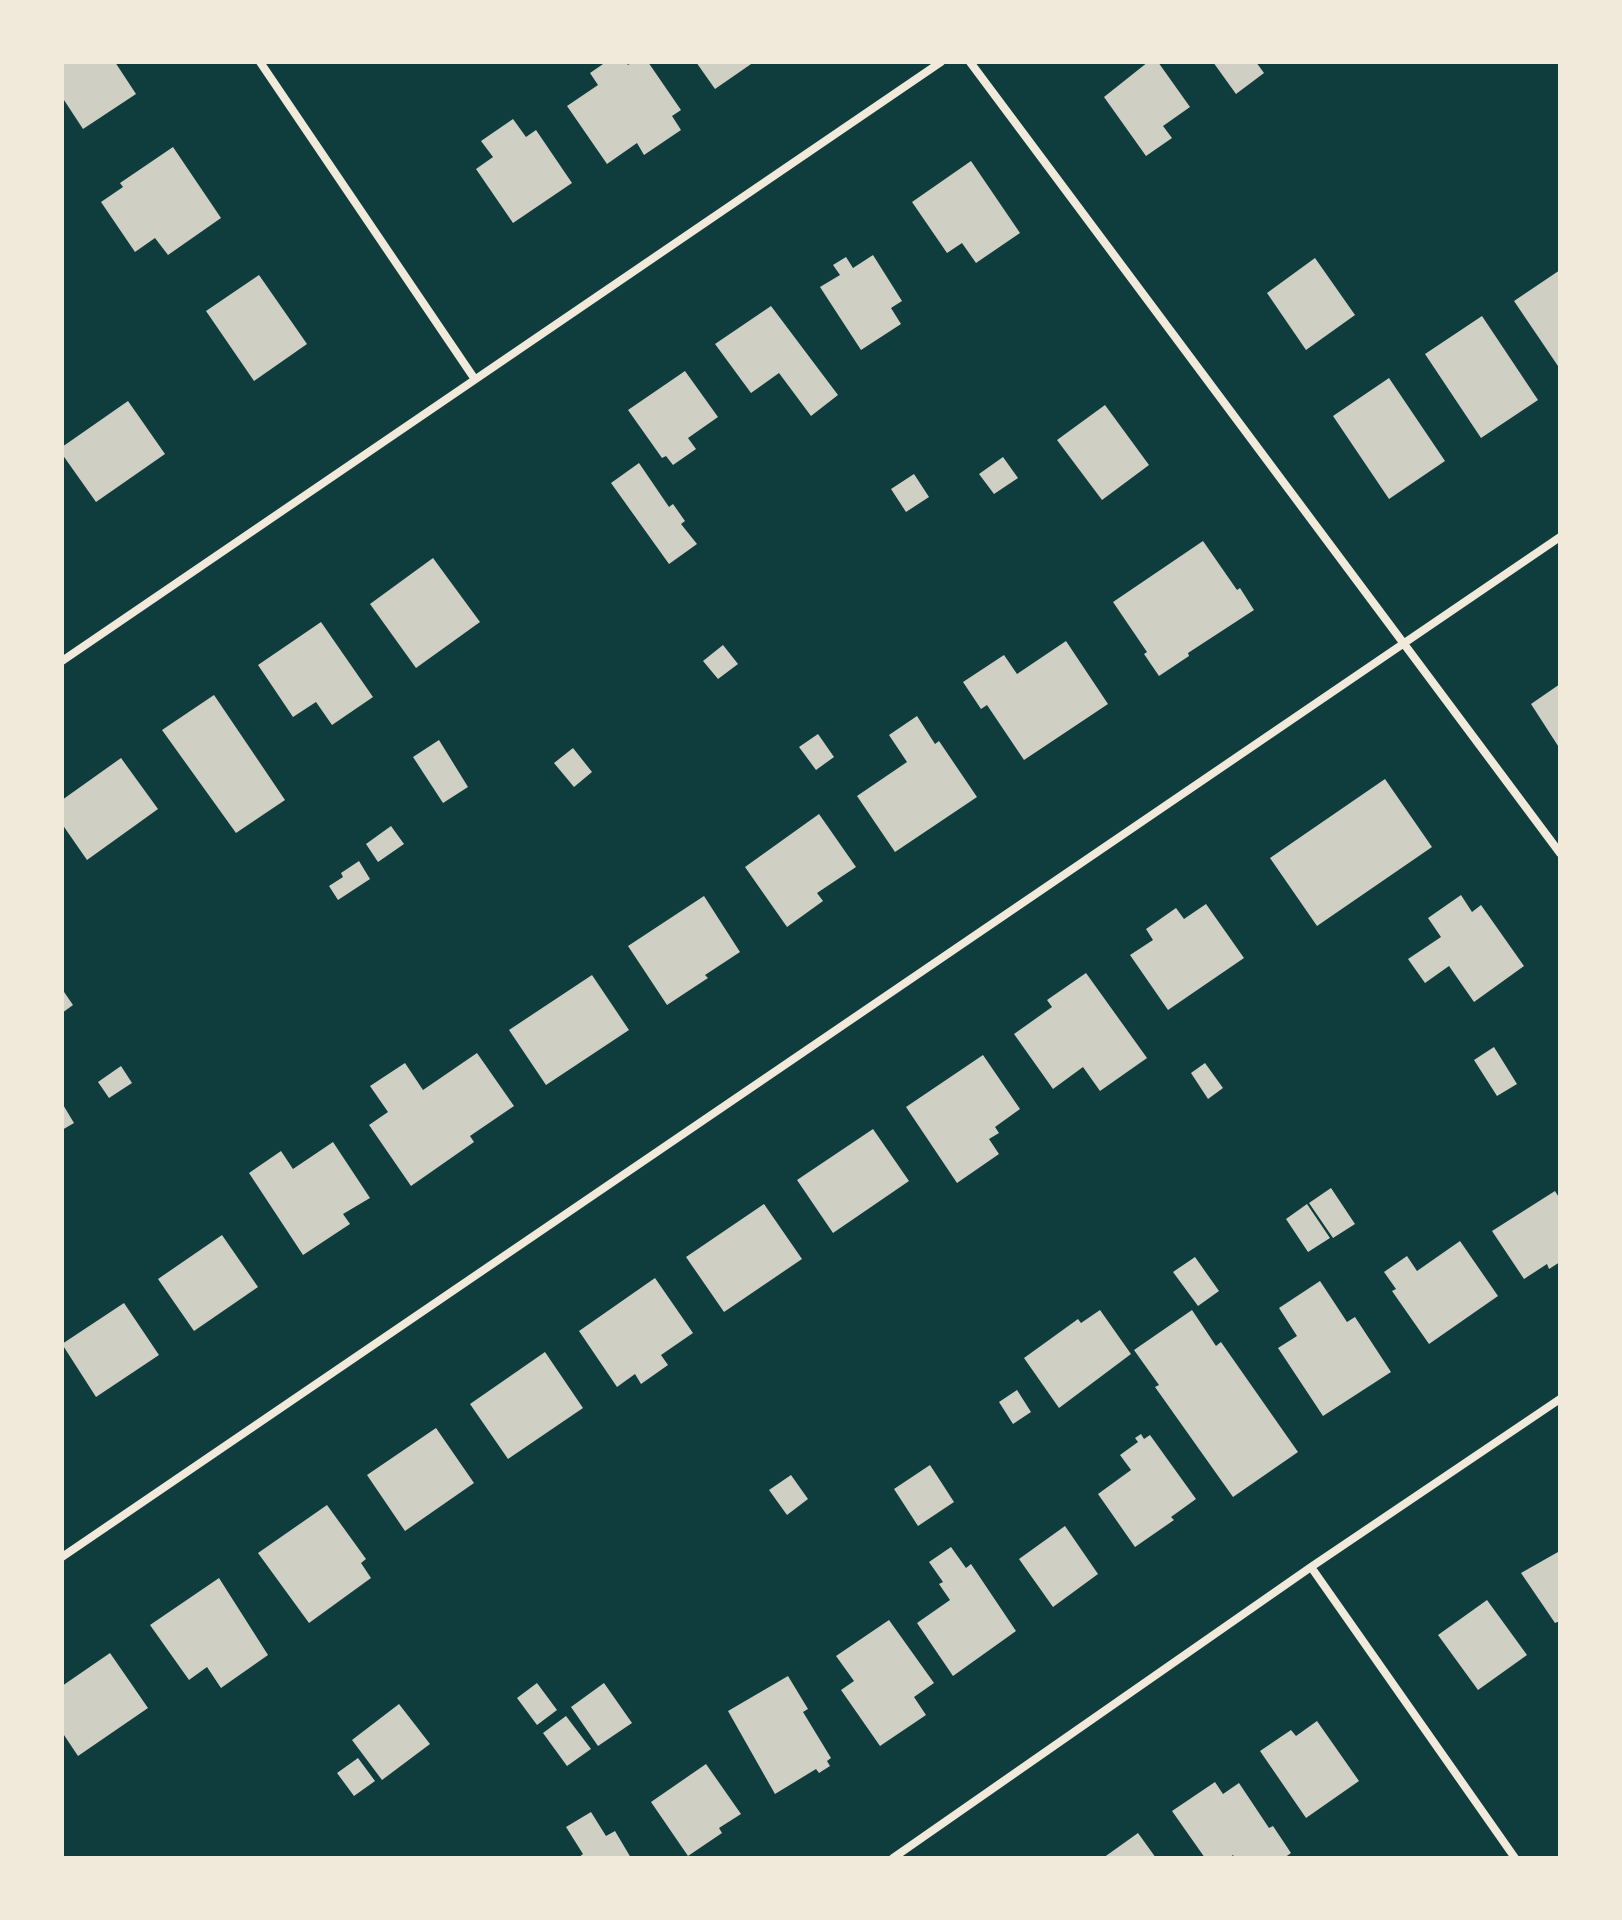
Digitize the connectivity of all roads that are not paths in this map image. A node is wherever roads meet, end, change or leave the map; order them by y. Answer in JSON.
{"nodes":[{"id":1,"x":260,"y":62,"type":"edge"},
{"id":2,"x":941,"y":62,"type":"edge"},
{"id":3,"x":970,"y":62,"type":"edge"},
{"id":4,"x":474,"y":378,"type":"junction"},
{"id":5,"x":1560,"y":537,"type":"edge"},
{"id":6,"x":1403,"y":644,"type":"junction"},
{"id":7,"x":62,"y":661,"type":"edge"},
{"id":8,"x":1560,"y":853,"type":"edge"},
{"id":9,"x":1560,"y":1399,"type":"edge"},
{"id":10,"x":62,"y":1557,"type":"edge"},
{"id":11,"x":1311,"y":1567,"type":"junction"},
{"id":12,"x":893,"y":1858,"type":"edge"},
{"id":13,"x":1515,"y":1858,"type":"edge"}],
"edges":[{"from":1,"to":4,"type":"street"},
{"from":2,"to":4,"type":"street"},
{"from":3,"to":6,"type":"street"},
{"from":4,"to":7,"type":"street"},
{"from":5,"to":6,"type":"street"},
{"from":6,"to":8,"type":"street"},
{"from":6,"to":10,"type":"street"},
{"from":9,"to":11,"type":"street"},
{"from":11,"to":12,"type":"street"},
{"from":11,"to":13,"type":"street"}]}
